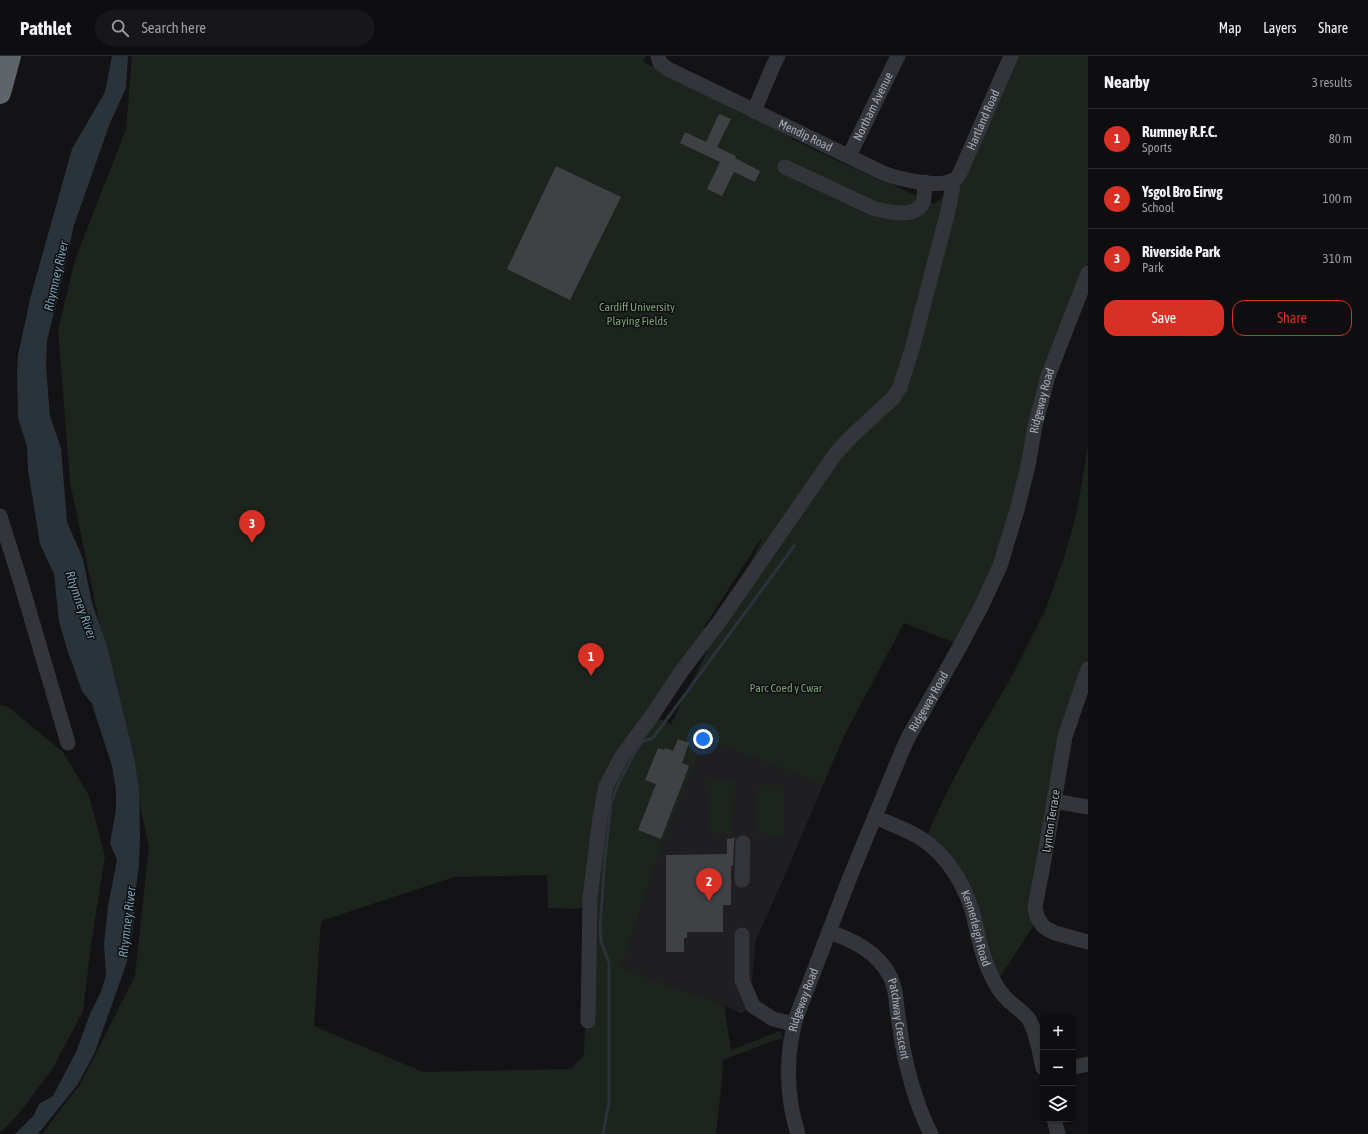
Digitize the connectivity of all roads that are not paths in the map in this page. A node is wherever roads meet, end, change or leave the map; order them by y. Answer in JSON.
{"nodes":[{"id":1,"x":10,"y":56,"type":"edge"},
{"id":2,"x":778,"y":56,"type":"edge"},
{"id":3,"x":898,"y":56,"type":"edge"},
{"id":4,"x":1011,"y":56,"type":"edge"},
{"id":5,"x":661,"y":61,"type":"edge"},
{"id":6,"x":0,"y":93,"type":"edge"},
{"id":7,"x":754,"y":111,"type":"junction"},
{"id":8,"x":849,"y":156,"type":"junction"},
{"id":9,"x":785,"y":167,"type":"dead end"},
{"id":10,"x":953,"y":181,"type":"junction"},
{"id":11,"x":925,"y":182,"type":"junction"},
{"id":12,"x":1088,"y":273,"type":"edge"},
{"id":13,"x":0,"y":516,"type":"edge"},
{"id":14,"x":1088,"y":669,"type":"edge"},
{"id":15,"x":68,"y":743,"type":"dead end"},
{"id":16,"x":1054,"y":801,"type":"junction"},
{"id":17,"x":1088,"y":806,"type":"edge"},
{"id":18,"x":875,"y":817,"type":"junction"},
{"id":19,"x":743,"y":843,"type":"dead end"},
{"id":20,"x":742,"y":880,"type":"dead end"},
{"id":21,"x":829,"y":932,"type":"junction"},
{"id":22,"x":742,"y":935,"type":"dead end"},
{"id":23,"x":1088,"y":942,"type":"edge"},
{"id":24,"x":588,"y":1021,"type":"dead end"},
{"id":25,"x":794,"y":1024,"type":"junction"},
{"id":26,"x":1040,"y":1056,"type":"edge"},
{"id":27,"x":1088,"y":1064,"type":"edge"},
{"id":28,"x":1076,"y":1066,"type":"edge"},
{"id":29,"x":1055,"y":1122,"type":"edge"},
{"id":30,"x":798,"y":1134,"type":"edge"},
{"id":31,"x":931,"y":1134,"type":"edge"},
{"id":32,"x":1058,"y":1134,"type":"edge"}],
"edges":[{"from":1,"to":6,"type":"highway"},
{"from":2,"to":7,"type":"street"},
{"from":3,"to":8,"type":"street","name":"Northam Avenue"},
{"from":4,"to":10,"type":"street","name":"Hartland Road"},
{"from":5,"to":7,"type":"street","name":"Mendip Road"},
{"from":7,"to":8,"type":"street","name":"Mendip Road"},
{"from":8,"to":11,"type":"street","name":"Mendip Road"},
{"from":9,"to":11,"type":"street"},
{"from":10,"to":11,"type":"street","name":"Mendip Road"},
{"from":10,"to":24,"type":"street"},
{"from":12,"to":18,"type":"street","name":"Ridgeway Road"},
{"from":13,"to":15,"type":"street"},
{"from":14,"to":16,"type":"street","name":"Lynton Terrace"},
{"from":16,"to":17,"type":"street"},
{"from":16,"to":23,"type":"street","name":"Lynton Terrace"},
{"from":18,"to":21,"type":"street","name":"Ridgeway Road"},
{"from":18,"to":26,"type":"street","name":"Kennerleigh Road"},
{"from":19,"to":20,"type":"street"},
{"from":21,"to":25,"type":"street","name":"Ridgeway Road"},
{"from":21,"to":31,"type":"street","name":"Patchway Crescent"},
{"from":22,"to":25,"type":"street"},
{"from":25,"to":30,"type":"street","name":"Ridgeway Road"},
{"from":27,"to":28,"type":"street"},
{"from":29,"to":32,"type":"street"}]}
